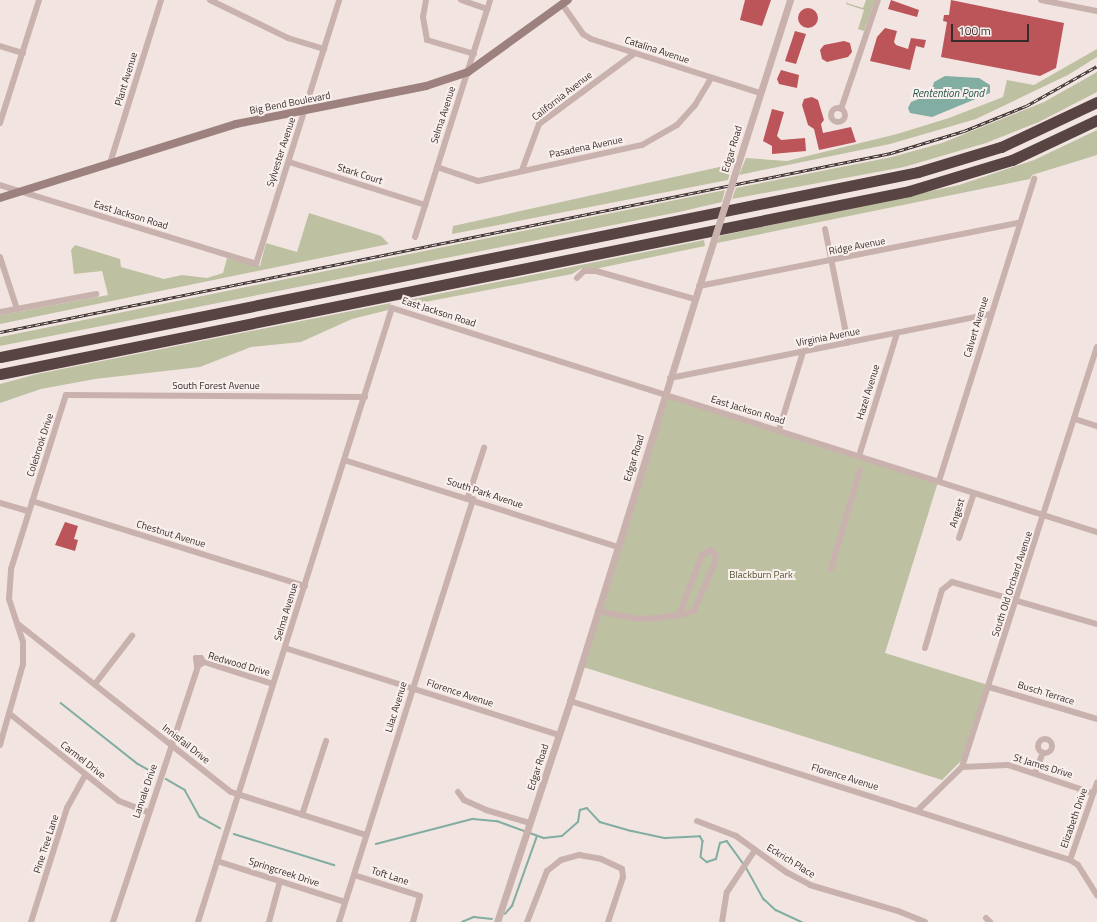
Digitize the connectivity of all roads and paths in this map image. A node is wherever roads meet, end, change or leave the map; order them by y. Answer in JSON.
{"nodes":[{"id":1,"x":39,"y":0,"type":"edge"},
{"id":2,"x":161,"y":0,"type":"edge"},
{"id":3,"x":210,"y":0,"type":"edge"},
{"id":4,"x":339,"y":0,"type":"edge"},
{"id":5,"x":426,"y":0,"type":"edge"},
{"id":6,"x":461,"y":0,"type":"edge"},
{"id":7,"x":490,"y":0,"type":"edge"},
{"id":8,"x":790,"y":0,"type":"edge"},
{"id":9,"x":1042,"y":0,"type":"edge"},
{"id":10,"x":565,"y":2,"type":"edge"},
{"id":11,"x":878,"y":2,"type":"edge"},
{"id":12,"x":487,"y":9,"type":"junction"},
{"id":13,"x":1097,"y":11,"type":"edge"},
{"id":14,"x":0,"y":46,"type":"edge"},
{"id":15,"x":324,"y":49,"type":"junction"},
{"id":16,"x":23,"y":53,"type":"junction"},
{"id":17,"x":635,"y":53,"type":"junction"},
{"id":18,"x":474,"y":54,"type":"junction"},
{"id":19,"x":468,"y":72,"type":"junction"},
{"id":20,"x":711,"y":78,"type":"junction"},
{"id":21,"x":760,"y":93,"type":"junction"},
{"id":22,"x":1097,"y":102,"type":"edge"},
{"id":23,"x":841,"y":109,"type":"dead end"},
{"id":24,"x":304,"y":110,"type":"junction"},
{"id":25,"x":1097,"y":120,"type":"edge"},
{"id":26,"x":0,"y":123,"type":"edge"},
{"id":27,"x":289,"y":162,"type":"junction"},
{"id":28,"x":110,"y":163,"type":"junction"},
{"id":29,"x":437,"y":167,"type":"junction"},
{"id":30,"x":522,"y":170,"type":"junction"},
{"id":31,"x":1034,"y":179,"type":"dead end"},
{"id":32,"x":0,"y":185,"type":"edge"},
{"id":33,"x":21,"y":192,"type":"junction"},
{"id":34,"x":0,"y":198,"type":"edge"},
{"id":35,"x":425,"y":205,"type":"junction"},
{"id":36,"x":1018,"y":223,"type":"junction"},
{"id":37,"x":825,"y":229,"type":"dead end"},
{"id":38,"x":415,"y":237,"type":"dead end"},
{"id":39,"x":0,"y":257,"type":"edge"},
{"id":40,"x":831,"y":261,"type":"junction"},
{"id":41,"x":256,"y":264,"type":"joint"},
{"id":42,"x":577,"y":278,"type":"dead end"},
{"id":43,"x":700,"y":286,"type":"junction"},
{"id":44,"x":96,"y":294,"type":"dead end"},
{"id":45,"x":695,"y":299,"type":"junction"},
{"id":46,"x":392,"y":308,"type":"joint"},
{"id":47,"x":17,"y":309,"type":"junction"},
{"id":48,"x":0,"y":312,"type":"edge"},
{"id":49,"x":990,"y":314,"type":"junction"},
{"id":50,"x":897,"y":333,"type":"junction"},
{"id":51,"x":848,"y":343,"type":"junction"},
{"id":52,"x":1097,"y":347,"type":"edge"},
{"id":53,"x":804,"y":352,"type":"junction"},
{"id":54,"x":0,"y":357,"type":"edge"},
{"id":55,"x":0,"y":374,"type":"edge"},
{"id":56,"x":670,"y":378,"type":"junction"},
{"id":57,"x":66,"y":395,"type":"joint"},
{"id":58,"x":664,"y":395,"type":"junction"},
{"id":59,"x":364,"y":397,"type":"junction"},
{"id":60,"x":1075,"y":418,"type":"junction"},
{"id":61,"x":1097,"y":426,"type":"edge"},
{"id":62,"x":779,"y":430,"type":"junction"},
{"id":63,"x":484,"y":448,"type":"dead end"},
{"id":64,"x":859,"y":456,"type":"junction"},
{"id":65,"x":344,"y":460,"type":"junction"},
{"id":66,"x":860,"y":470,"type":"dead end"},
{"id":67,"x":939,"y":481,"type":"junction"},
{"id":68,"x":974,"y":493,"type":"junction"},
{"id":69,"x":471,"y":498,"type":"junction"},
{"id":70,"x":32,"y":501,"type":"junction"},
{"id":71,"x":0,"y":503,"type":"edge"},
{"id":72,"x":28,"y":511,"type":"junction"},
{"id":73,"x":1044,"y":514,"type":"junction"},
{"id":74,"x":1097,"y":532,"type":"edge"},
{"id":75,"x":960,"y":538,"type":"dead end"},
{"id":76,"x":618,"y":547,"type":"junction"},
{"id":77,"x":831,"y":569,"type":"dead end"},
{"id":78,"x":304,"y":586,"type":"junction"},
{"id":79,"x":1017,"y":600,"type":"junction"},
{"id":80,"x":598,"y":611,"type":"junction"},
{"id":81,"x":679,"y":615,"type":"junction"},
{"id":82,"x":18,"y":624,"type":"junction"},
{"id":83,"x":1097,"y":624,"type":"edge"},
{"id":84,"x":132,"y":636,"type":"dead end"},
{"id":85,"x":286,"y":648,"type":"junction"},
{"id":86,"x":924,"y":648,"type":"dead end"},
{"id":87,"x":200,"y":665,"type":"joint"},
{"id":88,"x":95,"y":684,"type":"junction"},
{"id":89,"x":273,"y":684,"type":"junction"},
{"id":90,"x":989,"y":687,"type":"junction"},
{"id":91,"x":412,"y":688,"type":"junction"},
{"id":92,"x":570,"y":701,"type":"junction"},
{"id":93,"x":10,"y":714,"type":"junction"},
{"id":94,"x":1097,"y":719,"type":"edge"},
{"id":95,"x":559,"y":735,"type":"junction"},
{"id":96,"x":326,"y":741,"type":"dead end"},
{"id":97,"x":0,"y":745,"type":"edge"},
{"id":98,"x":172,"y":746,"type":"junction"},
{"id":99,"x":1043,"y":752,"type":"dead end"},
{"id":100,"x":962,"y":767,"type":"junction"},
{"id":101,"x":1035,"y":772,"type":"junction"},
{"id":102,"x":85,"y":775,"type":"junction"},
{"id":103,"x":1097,"y":783,"type":"edge"},
{"id":104,"x":458,"y":792,"type":"dead end"},
{"id":105,"x":1092,"y":793,"type":"junction"},
{"id":106,"x":238,"y":795,"type":"junction"},
{"id":107,"x":918,"y":810,"type":"junction"},
{"id":108,"x":148,"y":812,"type":"junction"},
{"id":109,"x":302,"y":815,"type":"junction"},
{"id":110,"x":697,"y":822,"type":"dead end"},
{"id":111,"x":528,"y":829,"type":"junction"},
{"id":112,"x":366,"y":835,"type":"junction"},
{"id":113,"x":755,"y":850,"type":"junction"},
{"id":114,"x":1070,"y":860,"type":"junction"},
{"id":115,"x":217,"y":861,"type":"junction"},
{"id":116,"x":354,"y":875,"type":"junction"},
{"id":117,"x":280,"y":881,"type":"junction"},
{"id":118,"x":1097,"y":895,"type":"edge"},
{"id":119,"x":345,"y":902,"type":"junction"},
{"id":120,"x":31,"y":922,"type":"edge"},
{"id":121,"x":113,"y":922,"type":"edge"},
{"id":122,"x":198,"y":922,"type":"edge"},
{"id":123,"x":269,"y":922,"type":"edge"},
{"id":124,"x":339,"y":922,"type":"edge"},
{"id":125,"x":413,"y":922,"type":"edge"},
{"id":126,"x":497,"y":922,"type":"edge"},
{"id":127,"x":527,"y":922,"type":"edge"},
{"id":128,"x":608,"y":922,"type":"edge"},
{"id":129,"x":722,"y":922,"type":"edge"},
{"id":130,"x":925,"y":922,"type":"edge"}],
"edges":[{"from":1,"to":16,"type":"street"},
{"from":2,"to":28,"type":"street","name":"Plant Avenue"},
{"from":3,"to":15,"type":"street"},
{"from":4,"to":15,"type":"street","name":"Sylvester Avenue"},
{"from":5,"to":18,"type":"street"},
{"from":6,"to":12,"type":"street"},
{"from":7,"to":12,"type":"street","name":"Selma Avenue"},
{"from":8,"to":21,"type":"street","name":"Edgar Road"},
{"from":9,"to":13,"type":"street"},
{"from":10,"to":17,"type":"street","name":"Catalina Avenue"},
{"from":10,"to":19,"type":"main road","name":"Big Bend Boulevard"},
{"from":11,"to":23,"type":"street"},
{"from":12,"to":18,"type":"street","name":"Selma Avenue"},
{"from":14,"to":16,"type":"street"},
{"from":15,"to":24,"type":"street","name":"Sylvester Avenue"},
{"from":16,"to":26,"type":"street"},
{"from":17,"to":20,"type":"street","name":"Catalina Avenue"},
{"from":17,"to":30,"type":"street","name":"California Avenue"},
{"from":18,"to":19,"type":"street","name":"Selma Avenue"},
{"from":19,"to":24,"type":"main road","name":"Big Bend Boulevard"},
{"from":19,"to":29,"type":"street","name":"Selma Avenue"},
{"from":20,"to":21,"type":"street","name":"Catalina Avenue"},
{"from":20,"to":30,"type":"street","name":"Pasadena Avenue"},
{"from":21,"to":43,"type":"street","name":"Edgar Road","bridge":true},
{"from":22,"to":54,"type":"highway"},
{"from":24,"to":27,"type":"street","name":"Sylvester Avenue"},
{"from":24,"to":28,"type":"main road","name":"Big Bend Boulevard"},
{"from":25,"to":55,"type":"highway"},
{"from":27,"to":35,"type":"street","name":"Stark Court"},
{"from":27,"to":41,"type":"street","name":"Sylvester Avenue"},
{"from":28,"to":33,"type":"main road","name":"Big Bend Boulevard"},
{"from":29,"to":30,"type":"street","name":"Pasadena Avenue"},
{"from":29,"to":35,"type":"street","name":"Selma Avenue"},
{"from":31,"to":36,"type":"street","name":"Calvert Avenue"},
{"from":32,"to":33,"type":"street","name":"East Jackson Road"},
{"from":33,"to":34,"type":"main road","name":"Big Bend Boulevard"},
{"from":33,"to":41,"type":"street","name":"East Jackson Road"},
{"from":35,"to":38,"type":"street","name":"Selma Avenue"},
{"from":36,"to":40,"type":"street","name":"Ridge Avenue"},
{"from":36,"to":49,"type":"street","name":"Calvert Avenue"},
{"from":37,"to":40,"type":"street"},
{"from":39,"to":47,"type":"street"},
{"from":40,"to":43,"type":"street","name":"Ridge Avenue"},
{"from":40,"to":51,"type":"street"},
{"from":42,"to":45,"type":"street"},
{"from":43,"to":45,"type":"street","name":"Edgar Road"},
{"from":44,"to":47,"type":"street"},
{"from":45,"to":56,"type":"street","name":"Edgar Road"},
{"from":46,"to":58,"type":"street","name":"East Jackson Road"},
{"from":46,"to":59,"type":"street","name":"Selma Avenue"},
{"from":47,"to":48,"type":"street"},
{"from":49,"to":50,"type":"street","name":"Virginia Avenue"},
{"from":49,"to":67,"type":"street","name":"Calvert Avenue"},
{"from":50,"to":51,"type":"street","name":"Virginia Avenue"},
{"from":50,"to":64,"type":"street","name":"Hazel Avenue"},
{"from":51,"to":53,"type":"street","name":"Virginia Avenue"},
{"from":52,"to":60,"type":"street","name":"South Old Orchard Avenue"},
{"from":53,"to":56,"type":"street","name":"Virginia Avenue"},
{"from":53,"to":62,"type":"street"},
{"from":56,"to":58,"type":"street","name":"Edgar Road"},
{"from":57,"to":59,"type":"street","name":"South Forest Avenue"},
{"from":57,"to":70,"type":"street","name":"Colebrook Drive"},
{"from":58,"to":62,"type":"street","name":"East Jackson Road"},
{"from":58,"to":76,"type":"street","name":"Edgar Road"},
{"from":59,"to":65,"type":"street","name":"Selma Avenue"},
{"from":60,"to":61,"type":"street"},
{"from":60,"to":73,"type":"street","name":"South Old Orchard Avenue"},
{"from":62,"to":64,"type":"street","name":"East Jackson Road"},
{"from":63,"to":69,"type":"street","name":"Lilac Avenue"},
{"from":64,"to":67,"type":"street","name":"East Jackson Road"},
{"from":65,"to":69,"type":"street","name":"South Park Avenue"},
{"from":65,"to":78,"type":"street","name":"Selma Avenue"},
{"from":66,"to":77,"type":"street"},
{"from":67,"to":68,"type":"street","name":"East Jackson Road"},
{"from":68,"to":73,"type":"street","name":"East Jackson Road"},
{"from":68,"to":75,"type":"street","name":"Angest"},
{"from":69,"to":76,"type":"street","name":"South Park Avenue"},
{"from":69,"to":91,"type":"street","name":"Lilac Avenue"},
{"from":70,"to":72,"type":"street","name":"Colebrook Drive"},
{"from":70,"to":78,"type":"street","name":"Chestnut Avenue"},
{"from":71,"to":72,"type":"street"},
{"from":72,"to":82,"type":"street"},
{"from":73,"to":74,"type":"street","name":"East Jackson Road"},
{"from":73,"to":79,"type":"street","name":"South Old Orchard Avenue"},
{"from":76,"to":80,"type":"street","name":"Edgar Road"},
{"from":78,"to":85,"type":"street","name":"Selma Avenue"},
{"from":79,"to":83,"type":"street"},
{"from":79,"to":86,"type":"street"},
{"from":79,"to":90,"type":"street","name":"South Old Orchard Avenue"},
{"from":80,"to":81,"type":"street"},
{"from":80,"to":92,"type":"street","name":"Edgar Road"},
{"from":81,"to":81,"type":"street"},
{"from":82,"to":88,"type":"street","name":"Innisfail Drive"},
{"from":82,"to":93,"type":"street"},
{"from":84,"to":88,"type":"street"},
{"from":85,"to":89,"type":"street","name":"Selma Avenue"},
{"from":85,"to":91,"type":"street","name":"Florence Avenue"},
{"from":87,"to":89,"type":"street","name":"Redwood Drive"},
{"from":87,"to":98,"type":"street","name":"Lanvale Drive"},
{"from":88,"to":98,"type":"street","name":"Innisfail Drive"},
{"from":89,"to":106,"type":"street","name":"Selma Avenue"},
{"from":90,"to":94,"type":"street","name":"Busch Terrace"},
{"from":90,"to":100,"type":"street","name":"South Old Orchard Avenue"},
{"from":91,"to":95,"type":"street","name":"Florence Avenue"},
{"from":91,"to":112,"type":"street","name":"Lilac Avenue"},
{"from":92,"to":95,"type":"street","name":"Edgar Road"},
{"from":92,"to":107,"type":"street","name":"Florence Avenue"},
{"from":93,"to":97,"type":"street"},
{"from":93,"to":102,"type":"street","name":"Carmel Drive"},
{"from":95,"to":111,"type":"street","name":"Edgar Road"},
{"from":96,"to":109,"type":"street"},
{"from":98,"to":106,"type":"street","name":"Innisfail Drive"},
{"from":98,"to":108,"type":"street","name":"Lanvale Drive"},
{"from":99,"to":101,"type":"street"},
{"from":100,"to":101,"type":"street","name":"St James Drive"},
{"from":100,"to":107,"type":"street","name":"South Old Orchard Avenue"},
{"from":101,"to":105,"type":"street","name":"St James Drive"},
{"from":102,"to":108,"type":"street","name":"Carmel Drive"},
{"from":102,"to":120,"type":"street","name":"Pine Tree Lane"},
{"from":103,"to":105,"type":"street","name":"Elizabeth Drive"},
{"from":104,"to":111,"type":"street"},
{"from":105,"to":114,"type":"street","name":"Elizabeth Drive"},
{"from":106,"to":109,"type":"street","name":"Innisfail Drive"},
{"from":106,"to":115,"type":"street","name":"Selma Avenue"},
{"from":107,"to":114,"type":"street","name":"Florence Avenue"},
{"from":108,"to":121,"type":"street","name":"Lanvale Drive"},
{"from":109,"to":112,"type":"street","name":"Innisfail Drive"},
{"from":110,"to":113,"type":"street","name":"Eckrich Place"},
{"from":111,"to":126,"type":"street","name":"Edgar Road"},
{"from":112,"to":116,"type":"street","name":"Lilac Avenue"},
{"from":113,"to":129,"type":"street"},
{"from":113,"to":130,"type":"street","name":"Eckrich Place"},
{"from":114,"to":118,"type":"street","name":"Florence Avenue"},
{"from":115,"to":117,"type":"street","name":"Springcreek Drive"},
{"from":115,"to":122,"type":"street","name":"Selma Avenue"},
{"from":116,"to":119,"type":"street","name":"Lilac Avenue"},
{"from":116,"to":125,"type":"street","name":"Toft Lane"},
{"from":117,"to":119,"type":"street","name":"Springcreek Drive"},
{"from":117,"to":123,"type":"street"},
{"from":119,"to":124,"type":"street","name":"Lilac Avenue"},
{"from":127,"to":128,"type":"street"}]}
